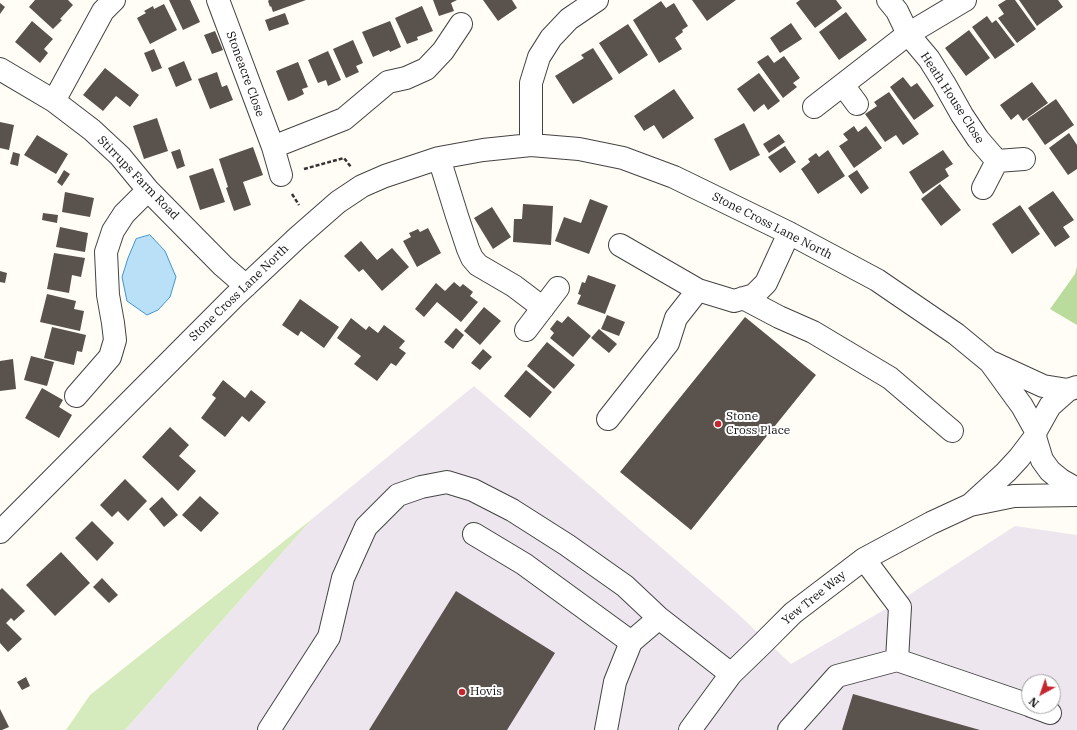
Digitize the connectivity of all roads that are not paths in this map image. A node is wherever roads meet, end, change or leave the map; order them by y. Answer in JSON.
{"nodes":[{"id":1,"x":114,"y":0,"type":"edge"},
{"id":2,"x":218,"y":0,"type":"edge"},
{"id":3,"x":597,"y":0,"type":"edge"},
{"id":4,"x":888,"y":0,"type":"edge"},
{"id":5,"x":965,"y":0,"type":"edge"},
{"id":6,"x":461,"y":24,"type":"dead end"},
{"id":7,"x":908,"y":34,"type":"junction"},
{"id":8,"x":0,"y":69,"type":"edge"},
{"id":9,"x":843,"y":85,"type":"junction"},
{"id":10,"x":54,"y":101,"type":"junction"},
{"id":11,"x":857,"y":104,"type":"dead end"},
{"id":12,"x":814,"y":107,"type":"dead end"},
{"id":13,"x":531,"y":145,"type":"junction"},
{"id":14,"x":273,"y":147,"type":"junction"},
{"id":15,"x":439,"y":158,"type":"junction"},
{"id":16,"x":1024,"y":159,"type":"dead end"},
{"id":17,"x":997,"y":161,"type":"junction"},
{"id":18,"x":281,"y":175,"type":"road end"},
{"id":19,"x":983,"y":188,"type":"dead end"},
{"id":20,"x":148,"y":190,"type":"junction"},
{"id":21,"x":789,"y":233,"type":"junction"},
{"id":22,"x":620,"y":245,"type":"dead end"},
{"id":23,"x":246,"y":286,"type":"junction"},
{"id":24,"x":558,"y":288,"type":"dead end"},
{"id":25,"x":698,"y":290,"type":"junction"},
{"id":26,"x":743,"y":298,"type":"junction"},
{"id":27,"x":543,"y":308,"type":"junction"},
{"id":28,"x":526,"y":330,"type":"dead end"},
{"id":29,"x":990,"y":362,"type":"junction"},
{"id":30,"x":1073,"y":388,"type":"edge"},
{"id":31,"x":76,"y":396,"type":"dead end"},
{"id":32,"x":608,"y":419,"type":"dead end"},
{"id":33,"x":952,"y":432,"type":"dead end"},
{"id":34,"x":1035,"y":434,"type":"junction"},
{"id":35,"x":1077,"y":489,"type":"edge"},
{"id":36,"x":1077,"y":495,"type":"edge"},
{"id":37,"x":970,"y":505,"type":"junction"},
{"id":38,"x":0,"y":532,"type":"edge"},
{"id":39,"x":474,"y":534,"type":"dead end"},
{"id":40,"x":864,"y":559,"type":"junction"},
{"id":41,"x":659,"y":618,"type":"junction"},
{"id":42,"x":631,"y":642,"type":"junction"},
{"id":43,"x":897,"y":660,"type":"junction"},
{"id":44,"x":731,"y":674,"type":"junction"},
{"id":45,"x":1021,"y":703,"type":"edge"},
{"id":46,"x":269,"y":730,"type":"edge"},
{"id":47,"x":606,"y":730,"type":"edge"},
{"id":48,"x":690,"y":730,"type":"edge"},
{"id":49,"x":789,"y":730,"type":"edge"}],
"edges":[{"from":1,"to":10,"type":"street"},
{"from":2,"to":14,"type":"street","name":"Stoneacre Close"},
{"from":3,"to":13,"type":"street"},
{"from":4,"to":7,"type":"street","name":"Heath House Close"},
{"from":5,"to":7,"type":"street"},
{"from":6,"to":14,"type":"street"},
{"from":7,"to":9,"type":"street"},
{"from":7,"to":17,"type":"street","name":"Heath House Close"},
{"from":8,"to":10,"type":"street","name":"Stirrups Farm Road"},
{"from":9,"to":11,"type":"street"},
{"from":9,"to":12,"type":"street"},
{"from":10,"to":20,"type":"street","name":"Stirrups Farm Road"},
{"from":13,"to":15,"type":"street","name":"Stone Cross Lane North"},
{"from":13,"to":21,"type":"street","name":"Stone Cross Lane North"},
{"from":14,"to":18,"type":"street","name":"Stoneacre Close"},
{"from":15,"to":23,"type":"street","name":"Stone Cross Lane North"},
{"from":15,"to":27,"type":"street"},
{"from":16,"to":17,"type":"street"},
{"from":17,"to":19,"type":"street"},
{"from":20,"to":23,"type":"street","name":"Stirrups Farm Road"},
{"from":20,"to":31,"type":"street"},
{"from":21,"to":26,"type":"street"},
{"from":21,"to":29,"type":"street","name":"Stone Cross Lane North"},
{"from":22,"to":25,"type":"street"},
{"from":23,"to":38,"type":"street","name":"Stone Cross Lane North"},
{"from":24,"to":27,"type":"street"},
{"from":25,"to":26,"type":"street"},
{"from":25,"to":32,"type":"street"},
{"from":26,"to":33,"type":"street"},
{"from":27,"to":28,"type":"street"},
{"from":29,"to":30,"type":"street","name":"Stone Cross Lane North"},
{"from":29,"to":34,"type":"street","name":"Stone Cross Lane North"},
{"from":30,"to":34,"type":"street","name":"Yew Tree Way"},
{"from":34,"to":35,"type":"street","name":"Stone Cross Lane North"},
{"from":34,"to":37,"type":"street","name":"Yew Tree Way"},
{"from":36,"to":37,"type":"street","name":"Yew Tree Way"},
{"from":37,"to":40,"type":"street","name":"Yew Tree Way"},
{"from":39,"to":42,"type":"street"},
{"from":40,"to":43,"type":"street"},
{"from":40,"to":44,"type":"street","name":"Yew Tree Way"},
{"from":41,"to":42,"type":"street"},
{"from":41,"to":44,"type":"street"},
{"from":41,"to":46,"type":"street"},
{"from":42,"to":47,"type":"street"},
{"from":43,"to":45,"type":"street"},
{"from":43,"to":49,"type":"street"},
{"from":44,"to":48,"type":"street","name":"Yew Tree Way"}]}
